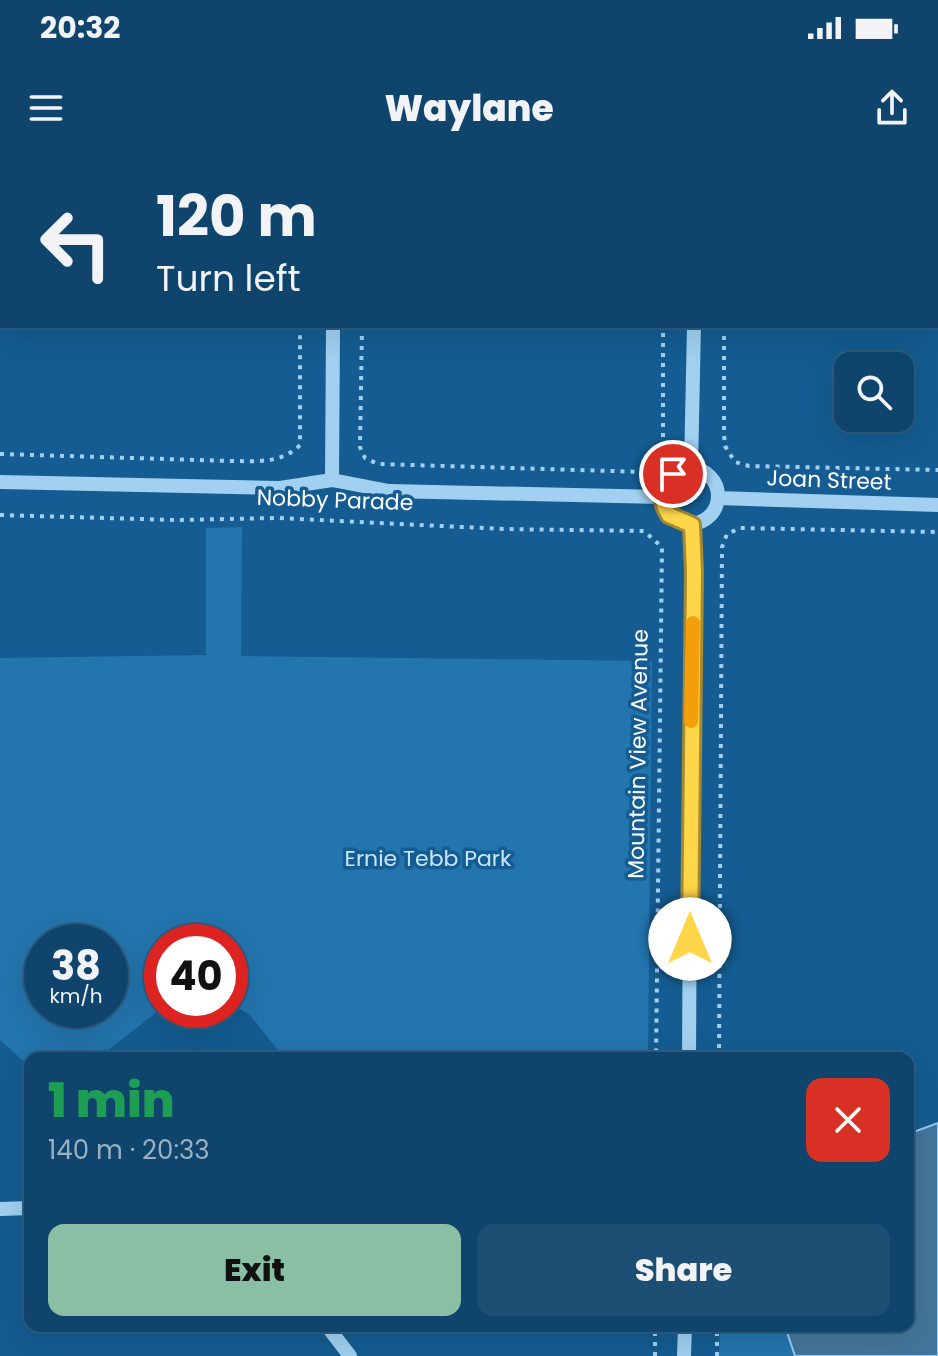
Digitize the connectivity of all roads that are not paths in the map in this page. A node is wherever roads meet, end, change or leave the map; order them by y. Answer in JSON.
{"nodes":[{"id":1,"x":333,"y":328,"type":"edge"},
{"id":2,"x":694,"y":328,"type":"edge"},
{"id":3,"x":691,"y":468,"type":"junction"},
{"id":4,"x":332,"y":480,"type":"junction"},
{"id":5,"x":0,"y":482,"type":"edge"},
{"id":6,"x":662,"y":497,"type":"junction"},
{"id":7,"x":718,"y":498,"type":"junction"},
{"id":8,"x":938,"y":505,"type":"edge"},
{"id":9,"x":692,"y":525,"type":"junction"},
{"id":10,"x":689,"y":1052,"type":"edge"},
{"id":11,"x":24,"y":1208,"type":"edge"},
{"id":12,"x":0,"y":1209,"type":"edge"},
{"id":13,"x":332,"y":1332,"type":"edge"},
{"id":14,"x":685,"y":1332,"type":"edge"},
{"id":15,"x":350,"y":1356,"type":"edge"},
{"id":16,"x":684,"y":1356,"type":"edge"}],
"edges":[{"from":1,"to":4,"type":"street"},
{"from":2,"to":3,"type":"street"},
{"from":3,"to":6,"type":"street"},
{"from":3,"to":7,"type":"street"},
{"from":4,"to":5,"type":"street","name":"Nobby Parade"},
{"from":4,"to":6,"type":"street","name":"Nobby Parade"},
{"from":6,"to":9,"type":"street"},
{"from":7,"to":8,"type":"street","name":"Joan Street"},
{"from":7,"to":9,"type":"street"},
{"from":9,"to":10,"type":"street"},
{"from":11,"to":12,"type":"street"},
{"from":13,"to":15,"type":"street"},
{"from":14,"to":16,"type":"street"}]}
